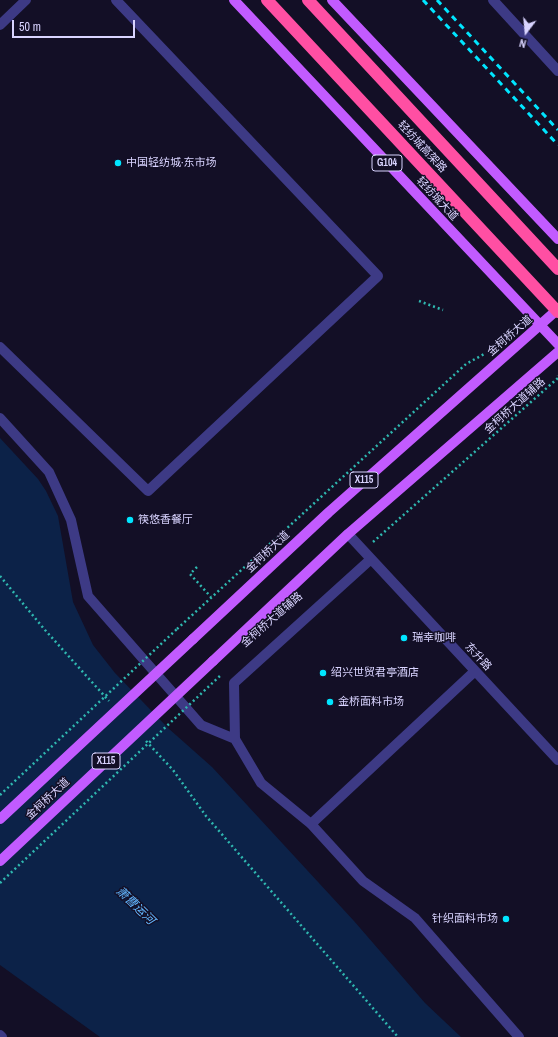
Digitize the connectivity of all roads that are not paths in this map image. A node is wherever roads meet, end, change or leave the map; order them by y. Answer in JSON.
{"nodes":[{"id":1,"x":26,"y":0,"type":"edge"},
{"id":2,"x":116,"y":0,"type":"edge"},
{"id":3,"x":234,"y":0,"type":"edge"},
{"id":4,"x":267,"y":0,"type":"edge"},
{"id":5,"x":308,"y":0,"type":"edge"},
{"id":6,"x":332,"y":0,"type":"edge"},
{"id":7,"x":492,"y":0,"type":"edge"},
{"id":8,"x":0,"y":25,"type":"edge"},
{"id":9,"x":556,"y":66,"type":"edge"},
{"id":10,"x":558,"y":239,"type":"edge"},
{"id":11,"x":558,"y":269,"type":"edge"},
{"id":12,"x":558,"y":310,"type":"edge"},
{"id":13,"x":540,"y":325,"type":"junction"},
{"id":14,"x":558,"y":344,"type":"edge"},
{"id":15,"x":0,"y":347,"type":"edge"},
{"id":16,"x":558,"y":352,"type":"edge"},
{"id":17,"x":0,"y":418,"type":"edge"},
{"id":18,"x":348,"y":534,"type":"junction"},
{"id":19,"x":371,"y":560,"type":"junction"},
{"id":20,"x":475,"y":671,"type":"junction"},
{"id":21,"x":236,"y":739,"type":"junction"},
{"id":22,"x":558,"y":760,"type":"edge"},
{"id":23,"x":0,"y":819,"type":"edge"},
{"id":24,"x":311,"y":824,"type":"junction"},
{"id":25,"x":0,"y":861,"type":"edge"},
{"id":26,"x":519,"y":1037,"type":"edge"}],
"edges":[{"from":1,"to":8,"type":"street"},
{"from":2,"to":15,"type":"street"},
{"from":3,"to":13,"type":"main road","name":"轻纺城大道","number":"G104"},
{"from":4,"to":12,"type":"highway","name":"轻纺城高架路","bridge":true},
{"from":5,"to":11,"type":"highway","name":"轻纺城高架路"},
{"from":6,"to":10,"type":"main road"},
{"from":7,"to":9,"type":"street"},
{"from":12,"to":13,"type":"main road","name":"金柯桥大道","number":"X115"},
{"from":13,"to":14,"type":"main road","name":"轻纺城大道","number":"G104"},
{"from":13,"to":23,"type":"main road","name":"金柯桥大道","number":"X115","bridge":true},
{"from":16,"to":18,"type":"main road","name":"金柯桥大道","number":"X115"},
{"from":17,"to":21,"type":"street"},
{"from":18,"to":19,"type":"street","name":"东升路"},
{"from":18,"to":25,"type":"main road","name":"金柯桥大道","number":"X115","bridge":true},
{"from":19,"to":20,"type":"street","name":"东升路"},
{"from":19,"to":21,"type":"street"},
{"from":20,"to":22,"type":"street","name":"东升路"},
{"from":20,"to":24,"type":"street"},
{"from":21,"to":24,"type":"street"},
{"from":24,"to":26,"type":"street"}]}
